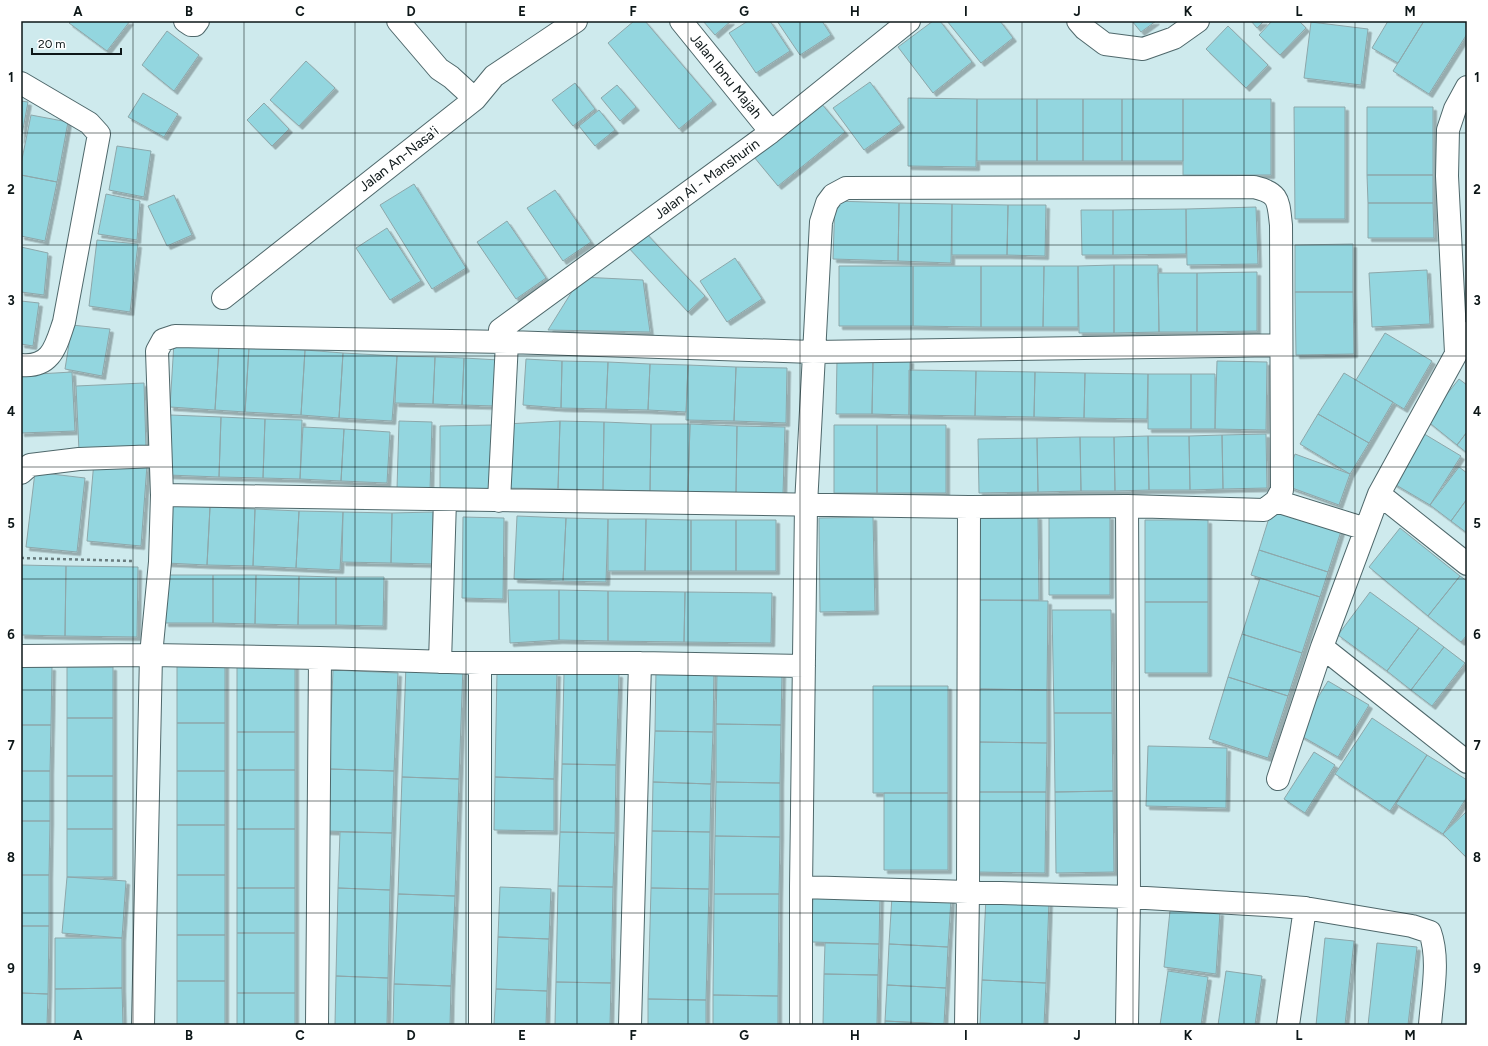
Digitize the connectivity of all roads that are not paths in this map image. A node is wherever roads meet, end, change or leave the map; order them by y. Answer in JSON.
{"nodes":[{"id":1,"x":185,"y":21,"type":"edge"},
{"id":2,"x":198,"y":21,"type":"edge"},
{"id":3,"x":398,"y":21,"type":"edge"},
{"id":4,"x":576,"y":21,"type":"edge"},
{"id":5,"x":681,"y":21,"type":"edge"},
{"id":6,"x":909,"y":21,"type":"edge"},
{"id":7,"x":1078,"y":21,"type":"edge"},
{"id":8,"x":1198,"y":21,"type":"edge"},
{"id":9,"x":21,"y":82,"type":"edge"},
{"id":10,"x":1467,"y":87,"type":"edge"},
{"id":11,"x":475,"y":98,"type":"junction"},
{"id":12,"x":770,"y":132,"type":"junction"},
{"id":13,"x":223,"y":298,"type":"dead end"},
{"id":14,"x":1467,"y":333,"type":"edge"},
{"id":15,"x":503,"y":336,"type":"junction"},
{"id":16,"x":1281,"y":345,"type":"junction"},
{"id":17,"x":813,"y":352,"type":"junction"},
{"id":18,"x":1462,"y":358,"type":"edge"},
{"id":19,"x":21,"y":365,"type":"edge"},
{"id":20,"x":160,"y":456,"type":"junction"},
{"id":21,"x":21,"y":473,"type":"edge"},
{"id":22,"x":1379,"y":494,"type":"junction"},
{"id":23,"x":162,"y":495,"type":"junction"},
{"id":24,"x":445,"y":500,"type":"junction"},
{"id":25,"x":498,"y":501,"type":"junction"},
{"id":26,"x":1276,"y":501,"type":"junction"},
{"id":27,"x":806,"y":506,"type":"junction"},
{"id":28,"x":1126,"y":506,"type":"junction"},
{"id":29,"x":969,"y":507,"type":"junction"},
{"id":30,"x":1366,"y":529,"type":"junction"},
{"id":31,"x":1467,"y":564,"type":"edge"},
{"id":32,"x":1322,"y":647,"type":"junction"},
{"id":33,"x":151,"y":655,"type":"junction"},
{"id":34,"x":21,"y":656,"type":"edge"},
{"id":35,"x":320,"y":658,"type":"junction"},
{"id":36,"x":440,"y":662,"type":"junction"},
{"id":37,"x":480,"y":663,"type":"junction"},
{"id":38,"x":640,"y":663,"type":"junction"},
{"id":39,"x":804,"y":666,"type":"junction"},
{"id":40,"x":1467,"y":762,"type":"edge"},
{"id":41,"x":1278,"y":779,"type":"dead end"},
{"id":42,"x":802,"y":887,"type":"junction"},
{"id":43,"x":968,"y":892,"type":"junction"},
{"id":44,"x":1129,"y":897,"type":"junction"},
{"id":45,"x":1305,"y":908,"type":"junction"},
{"id":46,"x":143,"y":1025,"type":"edge"},
{"id":47,"x":317,"y":1025,"type":"edge"},
{"id":48,"x":480,"y":1025,"type":"edge"},
{"id":49,"x":630,"y":1025,"type":"edge"},
{"id":50,"x":802,"y":1025,"type":"edge"},
{"id":51,"x":966,"y":1025,"type":"edge"},
{"id":52,"x":1127,"y":1025,"type":"edge"},
{"id":53,"x":1288,"y":1025,"type":"edge"},
{"id":54,"x":1430,"y":1025,"type":"edge"}],
"edges":[{"from":1,"to":2,"type":"street"},
{"from":3,"to":11,"type":"street"},
{"from":4,"to":11,"type":"street","name":"Jalan An-Nasa'i"},
{"from":5,"to":12,"type":"street","name":"Jalan Ibnu Majah"},
{"from":6,"to":12,"type":"street","name":"Jalan Al - Manshurin"},
{"from":7,"to":8,"type":"street"},
{"from":9,"to":19,"type":"street"},
{"from":10,"to":18,"type":"street"},
{"from":11,"to":13,"type":"street","name":"Jalan An-Nasa'i"},
{"from":12,"to":15,"type":"street","name":"Jalan Al - Manshurin"},
{"from":14,"to":18,"type":"street"},
{"from":15,"to":17,"type":"street"},
{"from":15,"to":20,"type":"street"},
{"from":15,"to":25,"type":"street"},
{"from":16,"to":17,"type":"street"},
{"from":16,"to":17,"type":"street"},
{"from":16,"to":26,"type":"street"},
{"from":17,"to":27,"type":"street"},
{"from":18,"to":22,"type":"street"},
{"from":20,"to":21,"type":"street"},
{"from":20,"to":23,"type":"street"},
{"from":22,"to":30,"type":"street"},
{"from":22,"to":31,"type":"street"},
{"from":23,"to":24,"type":"street"},
{"from":23,"to":33,"type":"street"},
{"from":24,"to":25,"type":"street"},
{"from":24,"to":36,"type":"street"},
{"from":25,"to":27,"type":"street"},
{"from":26,"to":28,"type":"street"},
{"from":26,"to":30,"type":"street"},
{"from":27,"to":29,"type":"street"},
{"from":27,"to":39,"type":"street"},
{"from":28,"to":29,"type":"street"},
{"from":28,"to":44,"type":"street"},
{"from":29,"to":43,"type":"street"},
{"from":30,"to":32,"type":"street"},
{"from":32,"to":40,"type":"street"},
{"from":32,"to":41,"type":"street"},
{"from":33,"to":34,"type":"street"},
{"from":33,"to":35,"type":"street"},
{"from":33,"to":46,"type":"street"},
{"from":35,"to":36,"type":"street"},
{"from":35,"to":47,"type":"street"},
{"from":36,"to":37,"type":"street"},
{"from":37,"to":38,"type":"street"},
{"from":37,"to":48,"type":"street"},
{"from":38,"to":39,"type":"street"},
{"from":38,"to":49,"type":"street"},
{"from":39,"to":42,"type":"street"},
{"from":42,"to":43,"type":"street"},
{"from":42,"to":50,"type":"street"},
{"from":43,"to":44,"type":"street"},
{"from":43,"to":51,"type":"street"},
{"from":44,"to":45,"type":"street"},
{"from":44,"to":52,"type":"street"},
{"from":45,"to":53,"type":"street"},
{"from":45,"to":54,"type":"street"}]}
